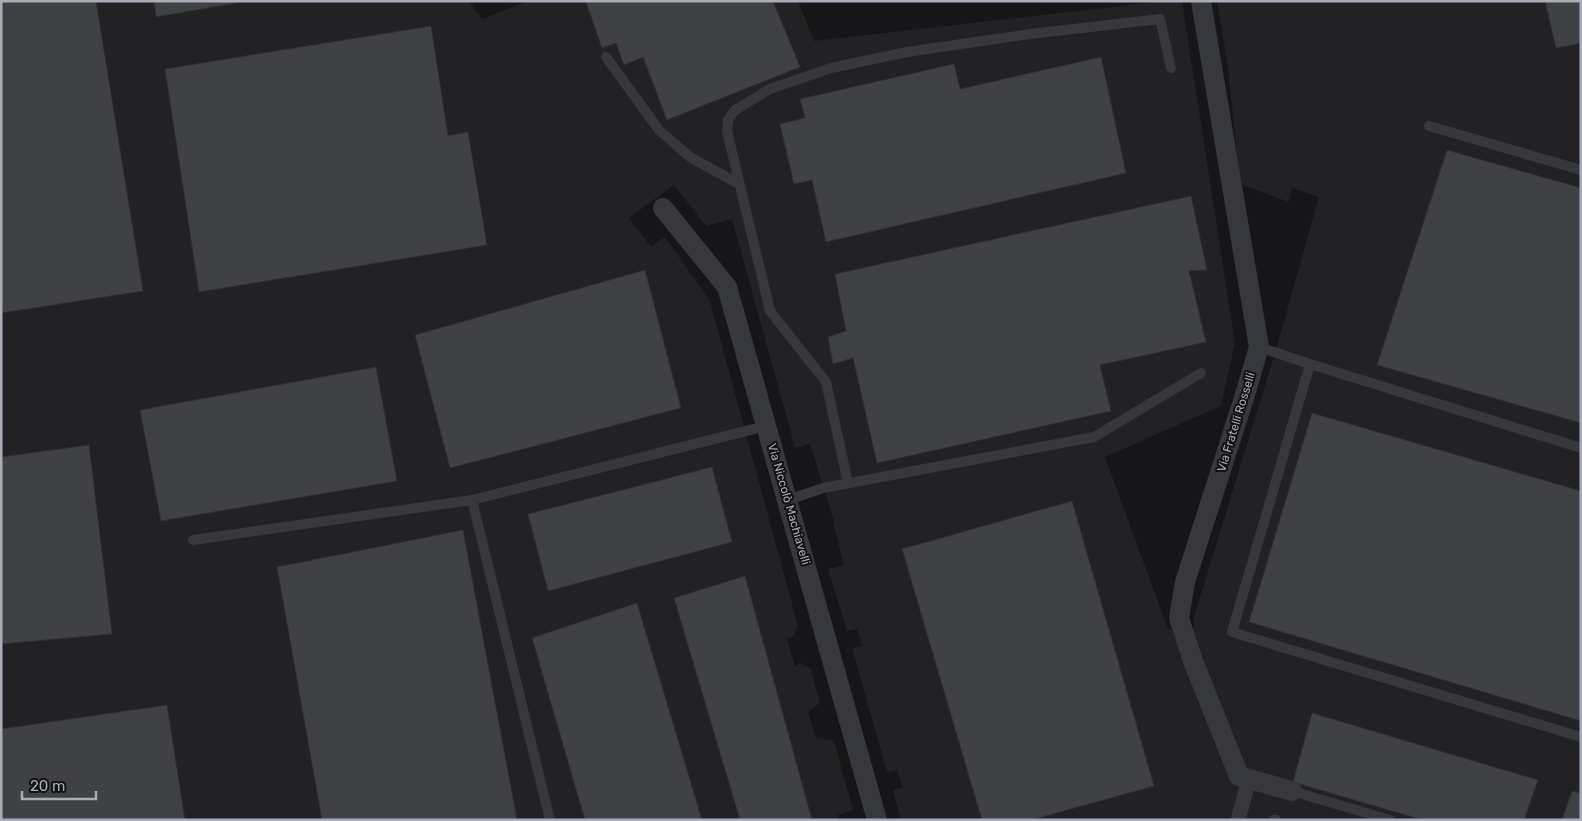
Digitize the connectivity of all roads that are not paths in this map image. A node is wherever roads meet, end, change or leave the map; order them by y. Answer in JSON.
{"nodes":[{"id":1,"x":1201,"y":1,"type":"edge"},
{"id":2,"x":606,"y":58,"type":"dead end"},
{"id":3,"x":1171,"y":68,"type":"dead end"},
{"id":4,"x":1429,"y":126,"type":"dead end"},
{"id":5,"x":1581,"y":170,"type":"edge"},
{"id":6,"x":739,"y":184,"type":"junction"},
{"id":7,"x":663,"y":208,"type":"dead end"},
{"id":8,"x":1259,"y":347,"type":"junction"},
{"id":9,"x":1310,"y":364,"type":"junction"},
{"id":10,"x":1201,"y":373,"type":"dead end"},
{"id":11,"x":766,"y":426,"type":"junction"},
{"id":12,"x":1581,"y":448,"type":"edge"},
{"id":13,"x":848,"y":483,"type":"junction"},
{"id":14,"x":472,"y":500,"type":"junction"},
{"id":15,"x":788,"y":500,"type":"junction"},
{"id":16,"x":193,"y":540,"type":"dead end"},
{"id":17,"x":1581,"y":737,"type":"edge"},
{"id":18,"x":1249,"y":779,"type":"junction"},
{"id":19,"x":1292,"y":791,"type":"joint"},
{"id":20,"x":550,"y":820,"type":"edge"},
{"id":21,"x":877,"y":820,"type":"edge"},
{"id":22,"x":1238,"y":820,"type":"edge"},
{"id":23,"x":1390,"y":820,"type":"edge"}],
"edges":[{"from":1,"to":8,"type":"street","name":"Via Fratelli Rosselli"},
{"from":2,"to":6,"type":"lane"},
{"from":3,"to":6,"type":"lane"},
{"from":4,"to":5,"type":"lane"},
{"from":6,"to":13,"type":"lane"},
{"from":7,"to":11,"type":"street","name":"Via Niccolò Machiavelli"},
{"from":8,"to":9,"type":"lane"},
{"from":8,"to":18,"type":"street","name":"Via Fratelli Rosselli"},
{"from":9,"to":12,"type":"lane"},
{"from":9,"to":17,"type":"lane"},
{"from":10,"to":13,"type":"lane"},
{"from":11,"to":14,"type":"lane"},
{"from":11,"to":15,"type":"street","name":"Via Niccolò Machiavelli"},
{"from":13,"to":15,"type":"lane"},
{"from":14,"to":16,"type":"lane"},
{"from":14,"to":20,"type":"lane"},
{"from":15,"to":21,"type":"street","name":"Via Niccolò Machiavelli"},
{"from":18,"to":19,"type":"street"},
{"from":18,"to":22,"type":"street"},
{"from":19,"to":23,"type":"lane"}]}
